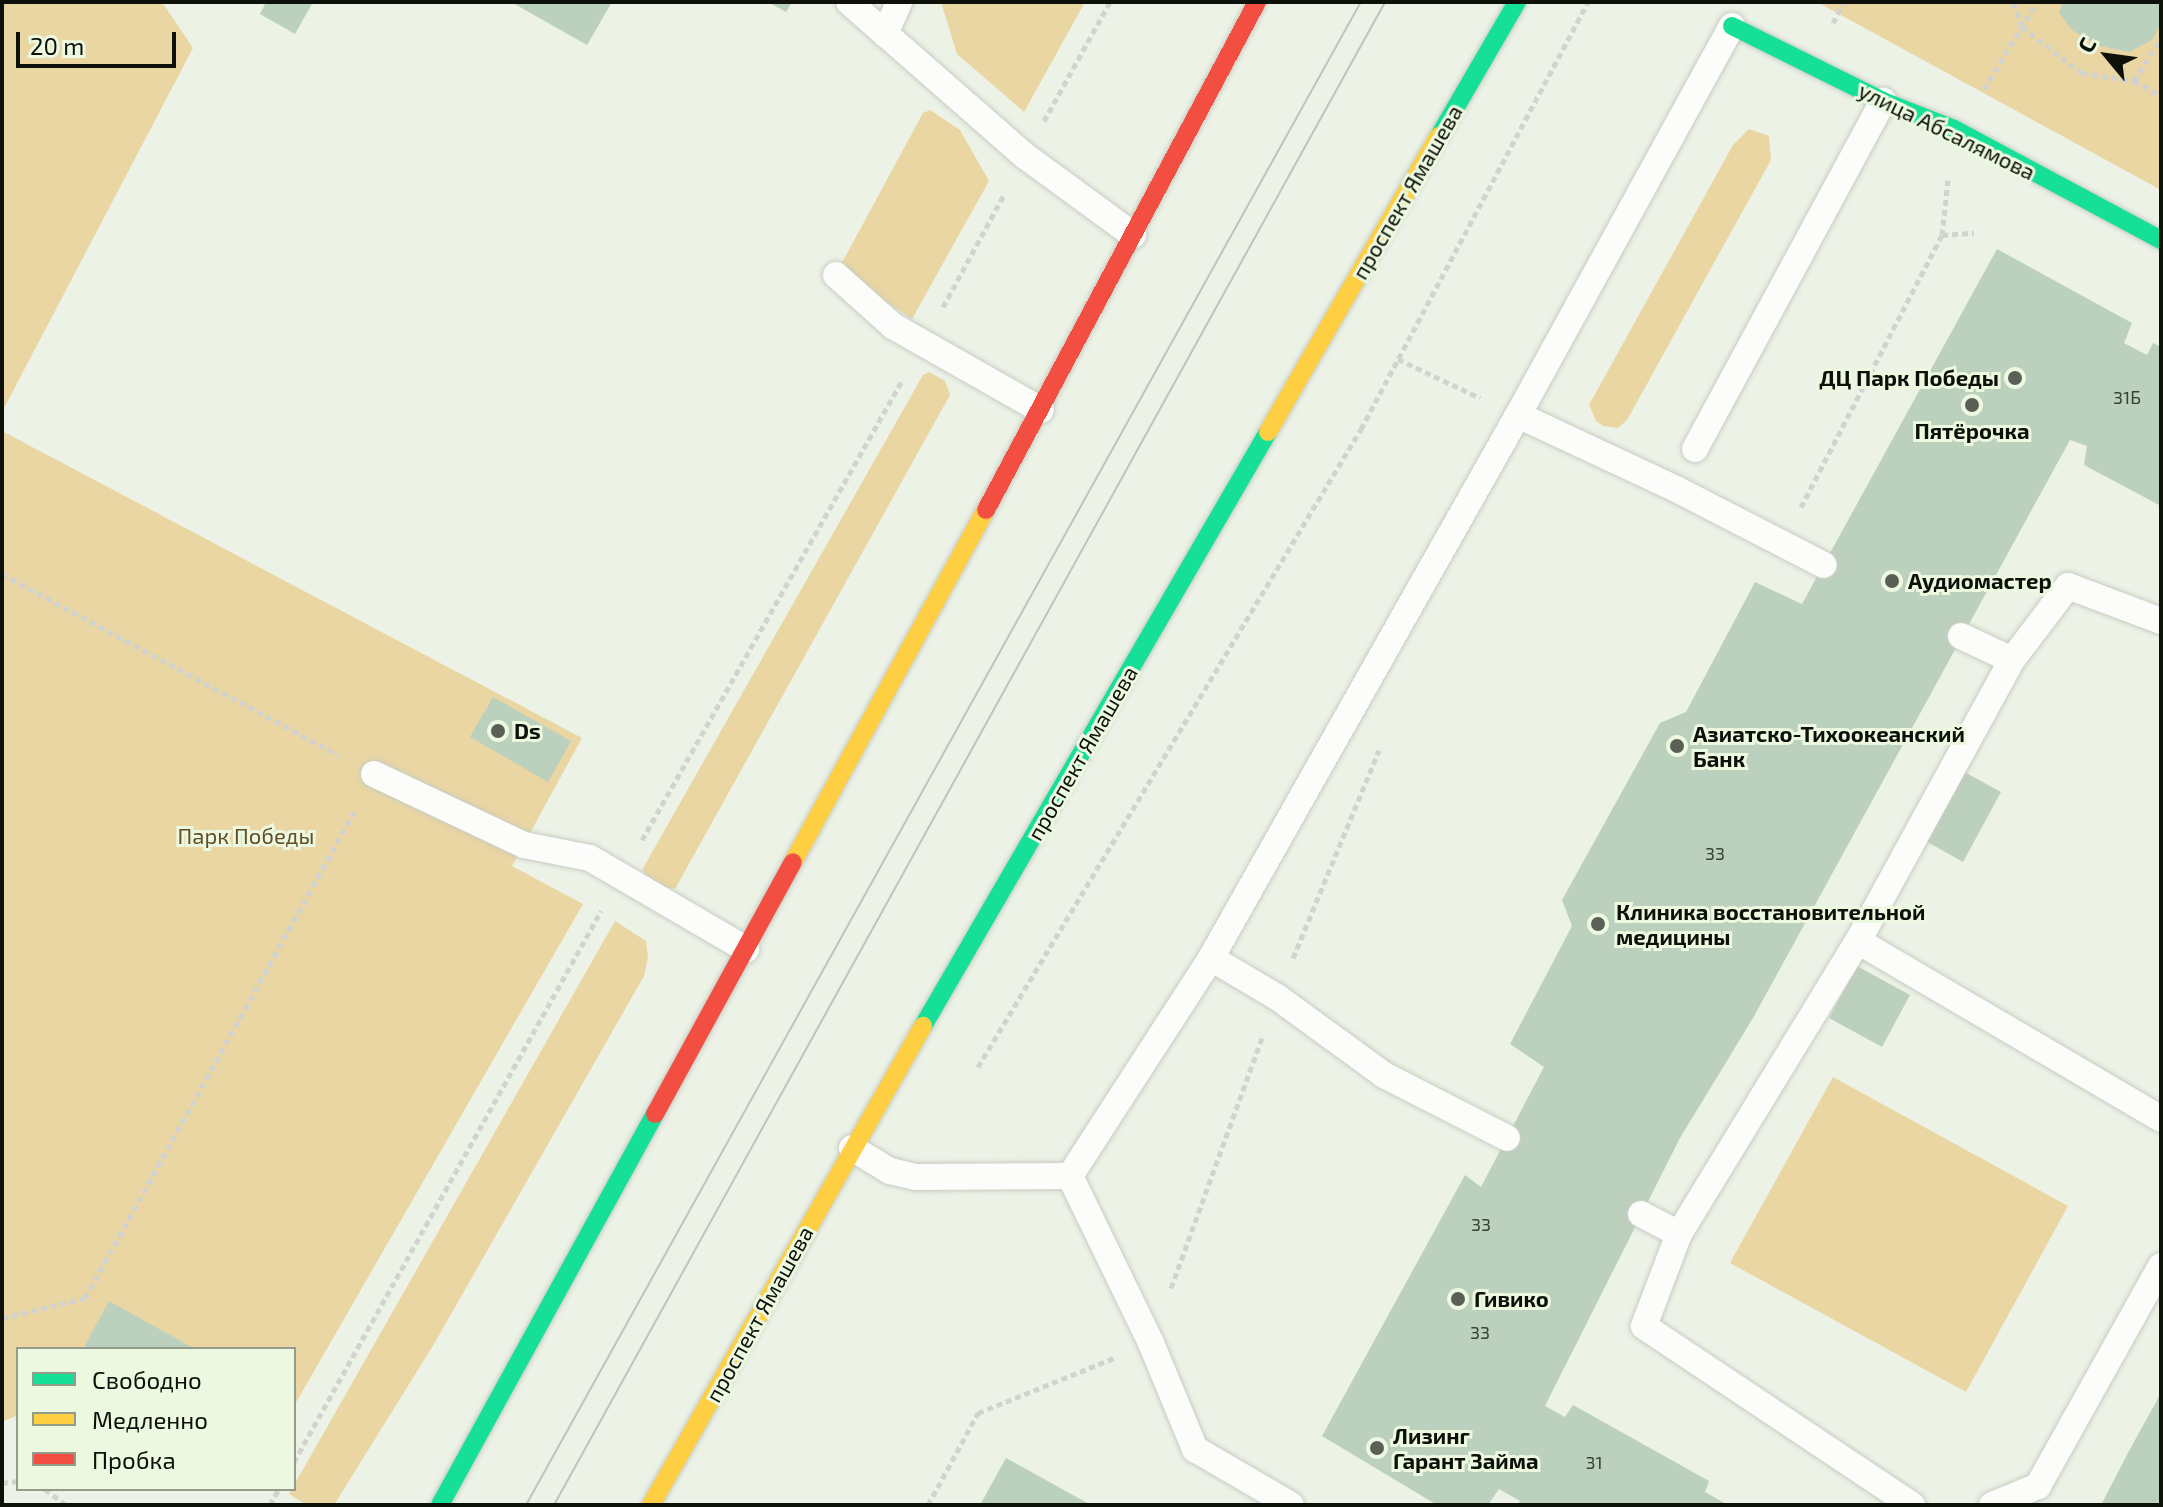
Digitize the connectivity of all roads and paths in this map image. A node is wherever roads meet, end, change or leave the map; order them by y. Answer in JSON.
{"nodes":[{"id":1,"x":849,"y":2,"type":"edge"},
{"id":2,"x":899,"y":2,"type":"edge"},
{"id":3,"x":1110,"y":2,"type":"edge"},
{"id":4,"x":1257,"y":2,"type":"edge"},
{"id":5,"x":1517,"y":2,"type":"edge"},
{"id":6,"x":1588,"y":2,"type":"edge"},
{"id":7,"x":1844,"y":2,"type":"edge"},
{"id":8,"x":2013,"y":2,"type":"edge"},
{"id":9,"x":1832,"y":24,"type":"dead end"},
{"id":10,"x":1732,"y":26,"type":"joint"},
{"id":11,"x":885,"y":34,"type":"junction"},
{"id":12,"x":2161,"y":38,"type":"edge"},
{"id":13,"x":2134,"y":81,"type":"junction"},
{"id":14,"x":2161,"y":96,"type":"edge"},
{"id":15,"x":1883,"y":101,"type":"junction"},
{"id":16,"x":1025,"y":156,"type":"junction"},
{"id":17,"x":1974,"y":233,"type":"dead end"},
{"id":18,"x":1133,"y":235,"type":"junction"},
{"id":19,"x":2161,"y":240,"type":"edge"},
{"id":20,"x":836,"y":275,"type":"dead end"},
{"id":21,"x":924,"y":343,"type":"junction"},
{"id":22,"x":1398,"y":359,"type":"junction"},
{"id":23,"x":1041,"y":410,"type":"junction"},
{"id":24,"x":1518,"y":415,"type":"junction"},
{"id":25,"x":1695,"y":449,"type":"dead end"},
{"id":26,"x":1795,"y":520,"type":"dead end"},
{"id":27,"x":1824,"y":565,"type":"dead end"},
{"id":28,"x":2,"y":574,"type":"edge"},
{"id":29,"x":2161,"y":621,"type":"edge"},
{"id":30,"x":1961,"y":636,"type":"dead end"},
{"id":31,"x":2012,"y":660,"type":"junction"},
{"id":32,"x":1385,"y":735,"type":"dead end"},
{"id":33,"x":374,"y":774,"type":"junction"},
{"id":34,"x":620,"y":875,"type":"junction"},
{"id":35,"x":1858,"y":941,"type":"junction"},
{"id":36,"x":746,"y":949,"type":"junction"},
{"id":37,"x":1211,"y":958,"type":"junction"},
{"id":38,"x":1277,"y":997,"type":"junction"},
{"id":39,"x":978,"y":1067,"type":"dead end"},
{"id":40,"x":2161,"y":1119,"type":"edge"},
{"id":41,"x":1507,"y":1138,"type":"dead end"},
{"id":42,"x":852,"y":1148,"type":"junction"},
{"id":43,"x":1070,"y":1176,"type":"junction"},
{"id":44,"x":1641,"y":1214,"type":"dead end"},
{"id":45,"x":1679,"y":1234,"type":"junction"},
{"id":46,"x":2161,"y":1266,"type":"edge"},
{"id":47,"x":2,"y":1318,"type":"edge"},
{"id":48,"x":1151,"y":1343,"type":"junction"},
{"id":49,"x":296,"y":1458,"type":"edge"},
{"id":50,"x":48,"y":1491,"type":"edge"},
{"id":51,"x":66,"y":1505,"type":"edge"},
{"id":52,"x":440,"y":1505,"type":"edge"},
{"id":53,"x":651,"y":1505,"type":"edge"},
{"id":54,"x":928,"y":1505,"type":"edge"},
{"id":55,"x":1291,"y":1505,"type":"edge"},
{"id":56,"x":1912,"y":1505,"type":"edge"},
{"id":57,"x":1992,"y":1505,"type":"edge"}],
"edges":[{"from":1,"to":11,"type":"lane"},
{"from":2,"to":11,"type":"lane"},
{"from":3,"to":16,"type":"path"},
{"from":4,"to":18,"type":"main road"},
{"from":5,"to":42,"type":"main road","name":"проспект Ямашева"},
{"from":6,"to":22,"type":"path"},
{"from":7,"to":9,"type":"path"},
{"from":8,"to":13,"type":"path"},
{"from":10,"to":15,"type":"main road","name":"улица Абсалямова"},
{"from":10,"to":24,"type":"lane"},
{"from":11,"to":16,"type":"lane"},
{"from":12,"to":13,"type":"path"},
{"from":13,"to":14,"type":"path"},
{"from":15,"to":19,"type":"main road","name":"улица Абсалямова"},
{"from":15,"to":25,"type":"lane"},
{"from":16,"to":18,"type":"lane"},
{"from":16,"to":21,"type":"path"},
{"from":17,"to":26,"type":"path"},
{"from":18,"to":23,"type":"main road"},
{"from":20,"to":21,"type":"lane"},
{"from":21,"to":23,"type":"lane"},
{"from":21,"to":34,"type":"path"},
{"from":22,"to":24,"type":"path"},
{"from":22,"to":39,"type":"path"},
{"from":23,"to":36,"type":"main road"},
{"from":24,"to":27,"type":"lane"},
{"from":24,"to":37,"type":"lane"},
{"from":28,"to":33,"type":"path"},
{"from":29,"to":31,"type":"lane"},
{"from":30,"to":31,"type":"lane"},
{"from":31,"to":35,"type":"lane"},
{"from":32,"to":38,"type":"path"},
{"from":33,"to":34,"type":"lane"},
{"from":33,"to":47,"type":"path"},
{"from":34,"to":36,"type":"lane"},
{"from":34,"to":49,"type":"path"},
{"from":35,"to":40,"type":"lane"},
{"from":35,"to":45,"type":"lane"},
{"from":36,"to":52,"type":"main road"},
{"from":37,"to":38,"type":"lane"},
{"from":37,"to":43,"type":"lane"},
{"from":38,"to":41,"type":"lane"},
{"from":38,"to":48,"type":"path"},
{"from":42,"to":43,"type":"lane"},
{"from":42,"to":53,"type":"main road","name":"проспект Ямашева"},
{"from":43,"to":48,"type":"lane"},
{"from":44,"to":45,"type":"lane"},
{"from":45,"to":56,"type":"lane"},
{"from":46,"to":57,"type":"lane"},
{"from":48,"to":54,"type":"path"},
{"from":48,"to":55,"type":"lane"},
{"from":50,"to":51,"type":"path"}]}
